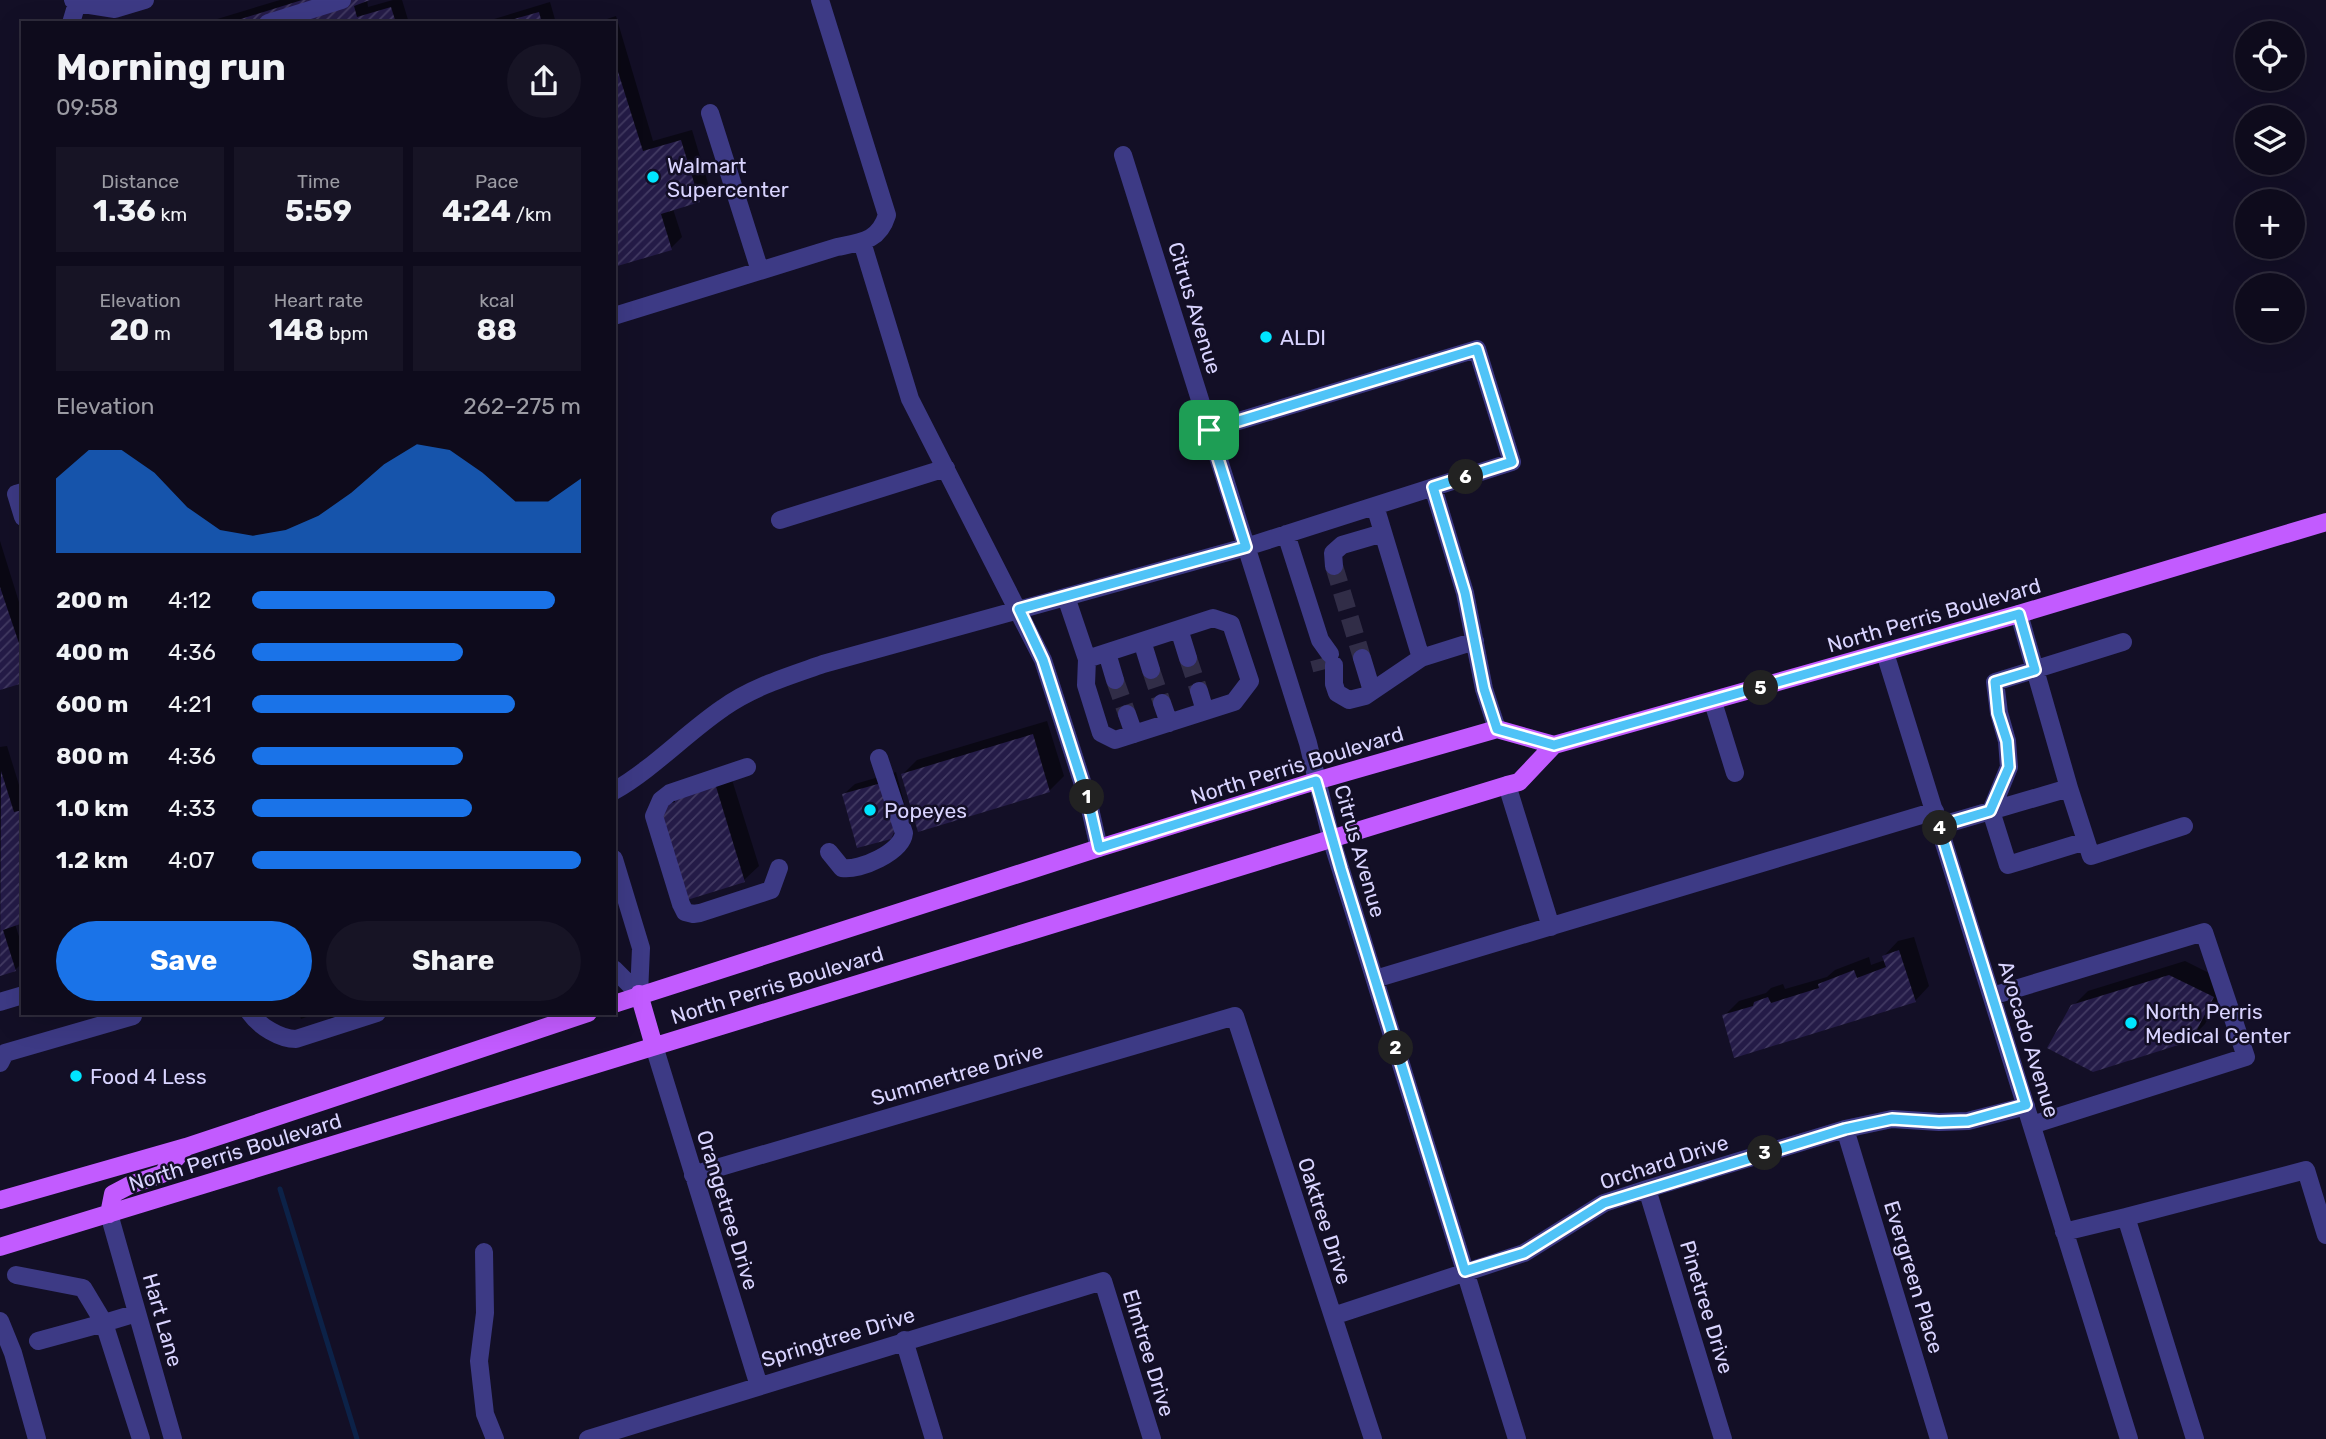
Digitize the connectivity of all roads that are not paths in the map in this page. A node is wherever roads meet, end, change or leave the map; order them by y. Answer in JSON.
{"nodes":[{"id":1,"x":145,"y":0,"type":"edge"},
{"id":2,"x":342,"y":0,"type":"edge"},
{"id":3,"x":820,"y":0,"type":"edge"},
{"id":4,"x":75,"y":2,"type":"edge"},
{"id":5,"x":71,"y":21,"type":"edge"},
{"id":6,"x":274,"y":21,"type":"edge"},
{"id":7,"x":710,"y":113,"type":"dead end"},
{"id":8,"x":1123,"y":155,"type":"dead end"},
{"id":9,"x":862,"y":242,"type":"junction"},
{"id":10,"x":760,"y":271,"type":"junction"},
{"id":11,"x":616,"y":315,"type":"edge"},
{"id":12,"x":1209,"y":430,"type":"junction"},
{"id":13,"x":946,"y":468,"type":"junction"},
{"id":14,"x":1433,"y":487,"type":"junction"},
{"id":15,"x":21,"y":493,"type":"edge"},
{"id":16,"x":1375,"y":506,"type":"junction"},
{"id":17,"x":21,"y":510,"type":"edge"},
{"id":18,"x":780,"y":520,"type":"dead end"},
{"id":19,"x":2326,"y":522,"type":"edge"},
{"id":20,"x":1383,"y":533,"type":"junction"},
{"id":21,"x":1286,"y":534,"type":"junction"},
{"id":22,"x":1246,"y":547,"type":"junction"},
{"id":23,"x":1334,"y":566,"type":"dead end"},
{"id":24,"x":1066,"y":597,"type":"junction"},
{"id":25,"x":1019,"y":609,"type":"junction"},
{"id":26,"x":2019,"y":614,"type":"junction"},
{"id":27,"x":1179,"y":629,"type":"junction"},
{"id":28,"x":1142,"y":641,"type":"junction"},
{"id":29,"x":1475,"y":641,"type":"junction"},
{"id":30,"x":2123,"y":642,"type":"dead end"},
{"id":31,"x":1107,"y":653,"type":"junction"},
{"id":32,"x":1885,"y":653,"type":"junction"},
{"id":33,"x":1188,"y":658,"type":"tunnel mouth"},
{"id":34,"x":1362,"y":658,"type":"tunnel mouth"},
{"id":35,"x":1421,"y":658,"type":"junction"},
{"id":36,"x":1087,"y":659,"type":"junction"},
{"id":37,"x":1151,"y":670,"type":"tunnel mouth"},
{"id":38,"x":2035,"y":670,"type":"junction"},
{"id":39,"x":1115,"y":680,"type":"tunnel mouth"},
{"id":40,"x":1199,"y":691,"type":"tunnel mouth"},
{"id":41,"x":1372,"y":691,"type":"junction"},
{"id":42,"x":1089,"y":695,"type":"junction"},
{"id":43,"x":1713,"y":702,"type":"junction"},
{"id":44,"x":1162,"y":703,"type":"tunnel mouth"},
{"id":45,"x":1057,"y":704,"type":"junction"},
{"id":46,"x":1205,"y":711,"type":"junction"},
{"id":47,"x":1127,"y":714,"type":"tunnel mouth"},
{"id":48,"x":1169,"y":723,"type":"junction"},
{"id":49,"x":1497,"y":729,"type":"junction"},
{"id":50,"x":1134,"y":734,"type":"junction"},
{"id":51,"x":1554,"y":745,"type":"junction"},
{"id":52,"x":879,"y":758,"type":"dead end"},
{"id":53,"x":747,"y":767,"type":"dead end"},
{"id":54,"x":1735,"y":773,"type":"dead end"},
{"id":55,"x":1316,"y":781,"type":"junction"},
{"id":56,"x":1507,"y":785,"type":"junction"},
{"id":57,"x":2069,"y":788,"type":"junction"},
{"id":58,"x":616,"y":790,"type":"edge"},
{"id":59,"x":1990,"y":811,"type":"junction"},
{"id":60,"x":1937,"y":819,"type":"junction"},
{"id":61,"x":2183,"y":826,"type":"dead end"},
{"id":62,"x":1331,"y":838,"type":"junction"},
{"id":63,"x":2087,"y":841,"type":"junction"},
{"id":64,"x":1099,"y":848,"type":"junction"},
{"id":65,"x":829,"y":852,"type":"dead end"},
{"id":66,"x":616,"y":866,"type":"edge"},
{"id":67,"x":779,"y":868,"type":"dead end"},
{"id":68,"x":1550,"y":927,"type":"junction"},
{"id":69,"x":616,"y":971,"type":"edge"},
{"id":70,"x":1375,"y":979,"type":"junction"},
{"id":71,"x":639,"y":995,"type":"junction"},
{"id":72,"x":21,"y":996,"type":"edge"},
{"id":73,"x":1992,"y":996,"type":"junction"},
{"id":74,"x":0,"y":1002,"type":"edge"},
{"id":75,"x":616,"y":1003,"type":"edge"},
{"id":76,"x":133,"y":1015,"type":"edge"},
{"id":77,"x":252,"y":1015,"type":"edge"},
{"id":78,"x":371,"y":1015,"type":"edge"},
{"id":79,"x":582,"y":1015,"type":"edge"},
{"id":80,"x":1235,"y":1016,"type":"joint"},
{"id":81,"x":654,"y":1046,"type":"junction"},
{"id":82,"x":0,"y":1063,"type":"edge"},
{"id":83,"x":2026,"y":1105,"type":"junction"},
{"id":84,"x":2032,"y":1125,"type":"junction"},
{"id":85,"x":1845,"y":1129,"type":"junction"},
{"id":86,"x":186,"y":1147,"type":"junction"},
{"id":87,"x":693,"y":1175,"type":"junction"},
{"id":88,"x":1647,"y":1189,"type":"junction"},
{"id":89,"x":0,"y":1200,"type":"edge"},
{"id":90,"x":109,"y":1214,"type":"junction"},
{"id":91,"x":2126,"y":1217,"type":"junction"},
{"id":92,"x":2064,"y":1232,"type":"junction"},
{"id":93,"x":2326,"y":1235,"type":"edge"},
{"id":94,"x":0,"y":1247,"type":"edge"},
{"id":95,"x":484,"y":1252,"type":"dead end"},
{"id":96,"x":1465,"y":1271,"type":"junction"},
{"id":97,"x":16,"y":1275,"type":"dead end"},
{"id":98,"x":1103,"y":1281,"type":"joint"},
{"id":99,"x":137,"y":1313,"type":"junction"},
{"id":100,"x":1333,"y":1316,"type":"junction"},
{"id":101,"x":0,"y":1321,"type":"edge"},
{"id":102,"x":104,"y":1323,"type":"junction"},
{"id":103,"x":904,"y":1340,"type":"junction"},
{"id":104,"x":38,"y":1342,"type":"dead end"},
{"id":105,"x":759,"y":1386,"type":"junction"},
{"id":106,"x":37,"y":1439,"type":"edge"},
{"id":107,"x":141,"y":1439,"type":"edge"},
{"id":108,"x":173,"y":1439,"type":"edge"},
{"id":109,"x":495,"y":1439,"type":"edge"},
{"id":110,"x":587,"y":1439,"type":"edge"},
{"id":111,"x":934,"y":1439,"type":"edge"},
{"id":112,"x":1152,"y":1439,"type":"edge"},
{"id":113,"x":1373,"y":1439,"type":"edge"},
{"id":114,"x":1517,"y":1439,"type":"edge"},
{"id":115,"x":1723,"y":1439,"type":"edge"},
{"id":116,"x":1939,"y":1439,"type":"edge"},
{"id":117,"x":2129,"y":1439,"type":"edge"},
{"id":118,"x":2195,"y":1439,"type":"edge"}],
"edges":[{"from":1,"to":4,"type":"street"},
{"from":2,"to":6,"type":"street"},
{"from":3,"to":9,"type":"street"},
{"from":4,"to":5,"type":"street"},
{"from":7,"to":10,"type":"street"},
{"from":8,"to":12,"type":"street","name":"Citrus Avenue"},
{"from":9,"to":10,"type":"street"},
{"from":9,"to":13,"type":"street"},
{"from":10,"to":11,"type":"street"},
{"from":12,"to":14,"type":"street"},
{"from":12,"to":22,"type":"street","name":"Citrus Avenue"},
{"from":13,"to":18,"type":"street"},
{"from":13,"to":25,"type":"street"},
{"from":14,"to":16,"type":"street"},
{"from":14,"to":29,"type":"street"},
{"from":15,"to":17,"type":"street"},
{"from":16,"to":20,"type":"street"},
{"from":16,"to":21,"type":"street"},
{"from":19,"to":26,"type":"main road","name":"North Perris Boulevard"},
{"from":20,"to":23,"type":"street"},
{"from":20,"to":35,"type":"street"},
{"from":21,"to":22,"type":"street"},
{"from":21,"to":41,"type":"street"},
{"from":22,"to":24,"type":"street"},
{"from":22,"to":55,"type":"street","name":"Citrus Avenue"},
{"from":24,"to":25,"type":"street"},
{"from":24,"to":36,"type":"street"},
{"from":25,"to":45,"type":"street"},
{"from":25,"to":58,"type":"street"},
{"from":26,"to":32,"type":"main road","name":"North Perris Boulevard"},
{"from":26,"to":38,"type":"street"},
{"from":27,"to":28,"type":"street"},
{"from":27,"to":33,"type":"street"},
{"from":27,"to":46,"type":"street"},
{"from":28,"to":31,"type":"street"},
{"from":28,"to":37,"type":"street"},
{"from":29,"to":35,"type":"street"},
{"from":29,"to":49,"type":"street"},
{"from":30,"to":38,"type":"street"},
{"from":31,"to":36,"type":"street"},
{"from":31,"to":39,"type":"street"},
{"from":32,"to":43,"type":"main road","name":"North Perris Boulevard"},
{"from":32,"to":60,"type":"street","name":"Avocado Avenue"},
{"from":34,"to":41,"type":"street"},
{"from":35,"to":41,"type":"street"},
{"from":36,"to":42,"type":"street"},
{"from":38,"to":57,"type":"street"},
{"from":38,"to":59,"type":"street"},
{"from":40,"to":46,"type":"street"},
{"from":42,"to":45,"type":"street"},
{"from":42,"to":50,"type":"street"},
{"from":43,"to":51,"type":"main road","name":"North Perris Boulevard"},
{"from":43,"to":54,"type":"street"},
{"from":44,"to":48,"type":"street"},
{"from":45,"to":64,"type":"street"},
{"from":46,"to":48,"type":"street"},
{"from":47,"to":50,"type":"street"},
{"from":48,"to":50,"type":"street"},
{"from":49,"to":51,"type":"main road"},
{"from":49,"to":55,"type":"main road","name":"North Perris Boulevard"},
{"from":51,"to":56,"type":"main road","name":"North Perris Boulevard"},
{"from":52,"to":65,"type":"street"},
{"from":53,"to":67,"type":"street"},
{"from":55,"to":62,"type":"street","name":"Citrus Avenue"},
{"from":55,"to":64,"type":"main road","name":"North Perris Boulevard"},
{"from":56,"to":62,"type":"main road","name":"North Perris Boulevard"},
{"from":56,"to":68,"type":"street"},
{"from":57,"to":59,"type":"street"},
{"from":57,"to":63,"type":"street"},
{"from":59,"to":60,"type":"street"},
{"from":59,"to":63,"type":"street"},
{"from":60,"to":68,"type":"street"},
{"from":60,"to":73,"type":"street","name":"Avocado Avenue"},
{"from":61,"to":63,"type":"street"},
{"from":62,"to":70,"type":"street","name":"Citrus Avenue"},
{"from":62,"to":81,"type":"main road","name":"North Perris Boulevard"},
{"from":64,"to":71,"type":"main road","name":"North Perris Boulevard"},
{"from":66,"to":71,"type":"street"},
{"from":68,"to":70,"type":"street"},
{"from":69,"to":71,"type":"street"},
{"from":70,"to":96,"type":"street","name":"Citrus Avenue"},
{"from":71,"to":75,"type":"main road","name":"North Perris Boulevard"},
{"from":71,"to":81,"type":"main road"},
{"from":72,"to":74,"type":"street"},
{"from":73,"to":83,"type":"street","name":"Avocado Avenue"},
{"from":73,"to":84,"type":"street"},
{"from":76,"to":82,"type":"street"},
{"from":77,"to":78,"type":"street"},
{"from":79,"to":86,"type":"main road","name":"North Perris Boulevard"},
{"from":80,"to":87,"type":"street","name":"Summertree Drive"},
{"from":80,"to":100,"type":"street","name":"Oaktree Drive"},
{"from":81,"to":87,"type":"street","name":"Orangetree Drive"},
{"from":81,"to":90,"type":"main road","name":"North Perris Boulevard"},
{"from":83,"to":84,"type":"street","name":"Avocado Avenue"},
{"from":83,"to":85,"type":"street","name":"Orchard Drive"},
{"from":84,"to":92,"type":"street","name":"Avocado Avenue"},
{"from":85,"to":88,"type":"street","name":"Orchard Drive"},
{"from":85,"to":116,"type":"street","name":"Evergreen Place"},
{"from":86,"to":89,"type":"main road","name":"North Perris Boulevard"},
{"from":86,"to":90,"type":"main road"},
{"from":87,"to":105,"type":"street","name":"Orangetree Drive"},
{"from":88,"to":96,"type":"street","name":"Orchard Drive"},
{"from":88,"to":115,"type":"street","name":"Pinetree Drive"},
{"from":90,"to":94,"type":"main road","name":"North Perris Boulevard"},
{"from":90,"to":99,"type":"street","name":"Hart Lane"},
{"from":91,"to":92,"type":"street"},
{"from":91,"to":93,"type":"street"},
{"from":91,"to":118,"type":"street"},
{"from":92,"to":117,"type":"street","name":"Avocado Avenue"},
{"from":95,"to":109,"type":"street"},
{"from":96,"to":100,"type":"street","name":"Orchard Drive"},
{"from":96,"to":114,"type":"street","name":"Citrus Avenue"},
{"from":97,"to":102,"type":"street"},
{"from":98,"to":103,"type":"street","name":"Springtree Drive"},
{"from":98,"to":112,"type":"street","name":"Elmtree Drive"},
{"from":99,"to":102,"type":"street"},
{"from":99,"to":108,"type":"street","name":"Hart Lane"},
{"from":100,"to":113,"type":"street","name":"Oaktree Drive"},
{"from":101,"to":106,"type":"street"},
{"from":102,"to":104,"type":"street"},
{"from":102,"to":107,"type":"street"},
{"from":103,"to":105,"type":"street","name":"Springtree Drive"},
{"from":103,"to":111,"type":"street"},
{"from":105,"to":110,"type":"street","name":"Springtree Drive"}]}
